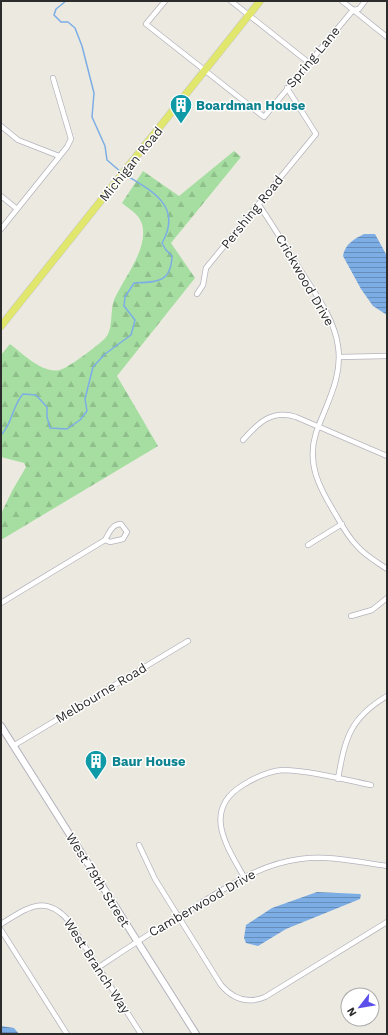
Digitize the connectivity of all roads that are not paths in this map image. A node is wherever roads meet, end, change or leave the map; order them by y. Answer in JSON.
{"nodes":[{"id":1,"x":165,"y":1,"type":"edge"},
{"id":2,"x":231,"y":1,"type":"edge"},
{"id":3,"x":260,"y":1,"type":"edge"},
{"id":4,"x":342,"y":1,"type":"edge"},
{"id":5,"x":365,"y":1,"type":"edge"},
{"id":6,"x":353,"y":10,"type":"junction"},
{"id":7,"x":249,"y":15,"type":"junction"},
{"id":8,"x":387,"y":38,"type":"edge"},
{"id":9,"x":308,"y":62,"type":"junction"},
{"id":10,"x":204,"y":71,"type":"junction"},
{"id":11,"x":53,"y":78,"type":"dead end"},
{"id":12,"x":287,"y":88,"type":"junction"},
{"id":13,"x":1,"y":126,"type":"edge"},
{"id":14,"x":59,"y":156,"type":"junction"},
{"id":15,"x":1,"y":196,"type":"edge"},
{"id":16,"x":259,"y":204,"type":"junction"},
{"id":17,"x":17,"y":209,"type":"junction"},
{"id":18,"x":1,"y":229,"type":"edge"},
{"id":19,"x":197,"y":294,"type":"dead end"},
{"id":20,"x":1,"y":326,"type":"edge"},
{"id":21,"x":387,"y":356,"type":"edge"},
{"id":22,"x":339,"y":357,"type":"junction"},
{"id":23,"x":319,"y":427,"type":"junction"},
{"id":24,"x":243,"y":440,"type":"dead end"},
{"id":25,"x":387,"y":456,"type":"edge"},
{"id":26,"x":342,"y":524,"type":"junction"},
{"id":27,"x":105,"y":540,"type":"junction"},
{"id":28,"x":308,"y":545,"type":"dead end"},
{"id":29,"x":387,"y":569,"type":"edge"},
{"id":30,"x":387,"y":598,"type":"edge"},
{"id":31,"x":1,"y":603,"type":"edge"},
{"id":32,"x":351,"y":616,"type":"dead end"},
{"id":33,"x":188,"y":641,"type":"dead end"},
{"id":34,"x":387,"y":696,"type":"edge"},
{"id":35,"x":1,"y":726,"type":"edge"},
{"id":36,"x":13,"y":746,"type":"junction"},
{"id":37,"x":338,"y":779,"type":"junction"},
{"id":38,"x":371,"y":785,"type":"dead end"},
{"id":39,"x":139,"y":845,"type":"dead end"},
{"id":40,"x":387,"y":866,"type":"edge"},
{"id":41,"x":244,"y":877,"type":"junction"},
{"id":42,"x":178,"y":916,"type":"junction"},
{"id":43,"x":387,"y":922,"type":"edge"},
{"id":44,"x":1,"y":924,"type":"edge"},
{"id":45,"x":1,"y":930,"type":"edge"},
{"id":46,"x":136,"y":941,"type":"junction"},
{"id":47,"x":98,"y":967,"type":"junction"},
{"id":48,"x":66,"y":1034,"type":"edge"},
{"id":49,"x":141,"y":1034,"type":"edge"},
{"id":50,"x":196,"y":1034,"type":"edge"}],
"edges":[{"from":1,"to":10,"type":"street"},
{"from":2,"to":7,"type":"street"},
{"from":3,"to":7,"type":"main road","name":"Michigan Road"},
{"from":4,"to":6,"type":"street"},
{"from":5,"to":6,"type":"street","name":"Spring Lane"},
{"from":6,"to":8,"type":"street"},
{"from":6,"to":9,"type":"street","name":"Spring Lane"},
{"from":7,"to":9,"type":"street"},
{"from":7,"to":10,"type":"main road","name":"Michigan Road"},
{"from":9,"to":12,"type":"street","name":"Spring Lane"},
{"from":10,"to":12,"type":"street","name":"Spring Lane"},
{"from":10,"to":20,"type":"main road","name":"Michigan Road"},
{"from":11,"to":14,"type":"street"},
{"from":12,"to":16,"type":"street","name":"Pershing Road"},
{"from":13,"to":14,"type":"street"},
{"from":14,"to":17,"type":"street"},
{"from":15,"to":17,"type":"street"},
{"from":16,"to":19,"type":"street","name":"Pershing Road"},
{"from":16,"to":22,"type":"street","name":"Crickwood Drive"},
{"from":17,"to":18,"type":"street"},
{"from":21,"to":22,"type":"street"},
{"from":22,"to":23,"type":"street","name":"Crickwood Drive"},
{"from":23,"to":24,"type":"street"},
{"from":23,"to":25,"type":"street"},
{"from":23,"to":26,"type":"street","name":"Crickwood Drive"},
{"from":26,"to":28,"type":"street"},
{"from":26,"to":29,"type":"street","name":"Crickwood Drive"},
{"from":27,"to":27,"type":"street"},
{"from":27,"to":31,"type":"street"},
{"from":30,"to":32,"type":"street"},
{"from":33,"to":36,"type":"street","name":"Melbourne Road"},
{"from":34,"to":37,"type":"street"},
{"from":35,"to":36,"type":"main road","name":"West 79th Street"},
{"from":36,"to":46,"type":"main road","name":"West 79th Street"},
{"from":37,"to":38,"type":"street"},
{"from":37,"to":41,"type":"street"},
{"from":39,"to":42,"type":"street"},
{"from":40,"to":41,"type":"street","name":"Camberwood Drive"},
{"from":41,"to":42,"type":"street","name":"Camberwood Drive"},
{"from":42,"to":43,"type":"street"},
{"from":42,"to":46,"type":"street","name":"Camberwood Drive"},
{"from":44,"to":47,"type":"street","name":"West Branch Way"},
{"from":45,"to":48,"type":"street"},
{"from":46,"to":47,"type":"street","name":"Camberwood Drive"},
{"from":46,"to":50,"type":"main road","name":"West 79th Street"},
{"from":47,"to":49,"type":"street","name":"West Branch Way"}]}
